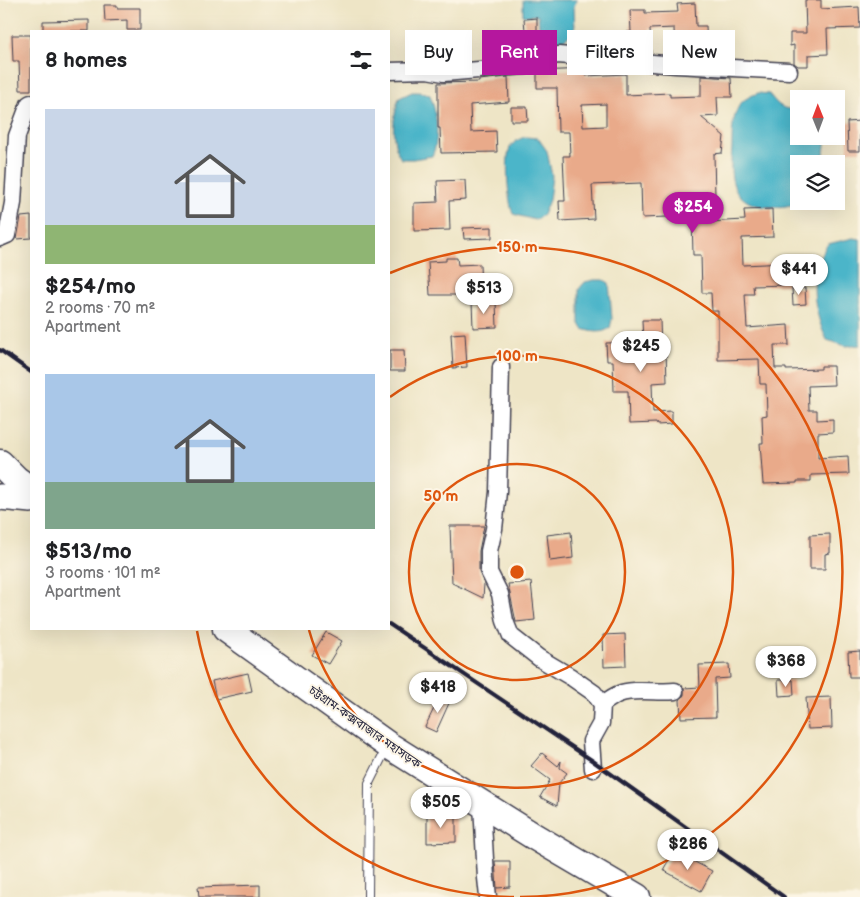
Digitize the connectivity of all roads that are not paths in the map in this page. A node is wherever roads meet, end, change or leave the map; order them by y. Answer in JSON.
{"nodes":[{"id":1,"x":390,"y":70,"type":"edge"},
{"id":2,"x":789,"y":72,"type":"dead end"},
{"id":3,"x":30,"y":104,"type":"edge"},
{"id":4,"x":0,"y":238,"type":"edge"},
{"id":5,"x":501,"y":367,"type":"dead end"},
{"id":6,"x":0,"y":463,"type":"edge"},
{"id":7,"x":30,"y":489,"type":"edge"},
{"id":8,"x":0,"y":497,"type":"edge"},
{"id":9,"x":30,"y":500,"type":"edge"},
{"id":10,"x":227,"y":630,"type":"edge"},
{"id":11,"x":674,"y":691,"type":"dead end"},
{"id":12,"x":602,"y":704,"type":"junction"},
{"id":13,"x":388,"y":745,"type":"junction"},
{"id":14,"x":592,"y":769,"type":"dead end"},
{"id":15,"x":482,"y":804,"type":"junction"},
{"id":16,"x":368,"y":897,"type":"edge"},
{"id":17,"x":488,"y":897,"type":"edge"},
{"id":18,"x":636,"y":897,"type":"edge"}],
"edges":[{"from":1,"to":2,"type":"street"},
{"from":3,"to":4,"type":"street"},
{"from":5,"to":12,"type":"street"},
{"from":6,"to":7,"type":"highway"},
{"from":8,"to":9,"type":"main road"},
{"from":10,"to":13,"type":"highway","name":"চট্টগ্রাম-কক্সবাজার মহাসড়ক"},
{"from":11,"to":12,"type":"street"},
{"from":12,"to":14,"type":"street"},
{"from":13,"to":15,"type":"highway","name":"চট্টগ্রাম-কক্সবাজার মহাসড়ক"},
{"from":13,"to":16,"type":"lane"},
{"from":15,"to":17,"type":"street"},
{"from":15,"to":18,"type":"highway","name":"চট্টগ্রাম-কক্সবাজার মহাসড়ক"}]}
